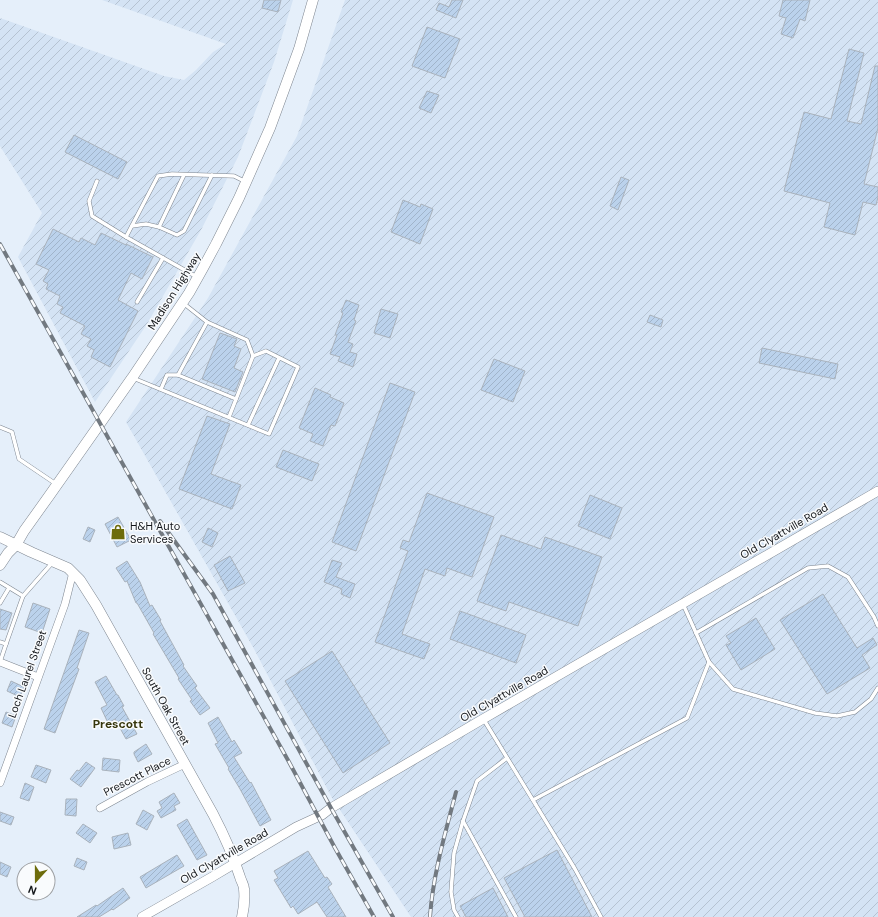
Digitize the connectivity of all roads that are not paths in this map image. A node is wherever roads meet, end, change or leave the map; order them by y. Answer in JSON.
{"nodes":[{"id":1,"x":312,"y":0,"type":"edge"},
{"id":2,"x":184,"y":174,"type":"junction"},
{"id":3,"x":212,"y":176,"type":"junction"},
{"id":4,"x":97,"y":181,"type":"dead end"},
{"id":5,"x":247,"y":182,"type":"junction"},
{"id":6,"x":132,"y":226,"type":"junction"},
{"id":7,"x":159,"y":227,"type":"junction"},
{"id":8,"x":126,"y":237,"type":"junction"},
{"id":9,"x":163,"y":258,"type":"junction"},
{"id":10,"x":198,"y":278,"type":"junction"},
{"id":11,"x":138,"y":302,"type":"dead end"},
{"id":12,"x":182,"y":303,"type":"junction"},
{"id":13,"x":207,"y":322,"type":"junction"},
{"id":14,"x":253,"y":356,"type":"junction"},
{"id":15,"x":279,"y":358,"type":"junction"},
{"id":16,"x":178,"y":375,"type":"junction"},
{"id":17,"x":132,"y":378,"type":"junction"},
{"id":18,"x":161,"y":389,"type":"junction"},
{"id":19,"x":236,"y":399,"type":"junction"},
{"id":20,"x":228,"y":417,"type":"junction"},
{"id":21,"x":248,"y":425,"type":"junction"},
{"id":22,"x":0,"y":427,"type":"edge"},
{"id":23,"x":57,"y":484,"type":"junction"},
{"id":24,"x":878,"y":491,"type":"edge"},
{"id":25,"x":0,"y":537,"type":"edge"},
{"id":26,"x":16,"y":545,"type":"junction"},
{"id":27,"x":54,"y":561,"type":"junction"},
{"id":28,"x":0,"y":565,"type":"edge"},
{"id":29,"x":73,"y":572,"type":"junction"},
{"id":30,"x":0,"y":582,"type":"edge"},
{"id":31,"x":9,"y":588,"type":"junction"},
{"id":32,"x":23,"y":596,"type":"junction"},
{"id":33,"x":0,"y":603,"type":"edge"},
{"id":34,"x":683,"y":604,"type":"junction"},
{"id":35,"x":9,"y":622,"type":"dead end"},
{"id":36,"x":13,"y":623,"type":"junction"},
{"id":37,"x":878,"y":626,"type":"edge"},
{"id":38,"x":696,"y":633,"type":"junction"},
{"id":39,"x":0,"y":642,"type":"edge"},
{"id":40,"x":6,"y":644,"type":"junction"},
{"id":41,"x":0,"y":662,"type":"edge"},
{"id":42,"x":709,"y":662,"type":"junction"},
{"id":43,"x":38,"y":677,"type":"junction"},
{"id":44,"x":878,"y":688,"type":"edge"},
{"id":45,"x":483,"y":719,"type":"junction"},
{"id":46,"x":507,"y":758,"type":"junction"},
{"id":47,"x":185,"y":764,"type":"junction"},
{"id":48,"x":0,"y":783,"type":"edge"},
{"id":49,"x":533,"y":800,"type":"junction"},
{"id":50,"x":100,"y":808,"type":"dead end"},
{"id":51,"x":463,"y":821,"type":"junction"},
{"id":52,"x":236,"y":863,"type":"junction"},
{"id":53,"x":142,"y":917,"type":"edge"},
{"id":54,"x":242,"y":917,"type":"edge"},
{"id":55,"x":458,"y":917,"type":"edge"},
{"id":56,"x":516,"y":917,"type":"edge"},
{"id":57,"x":601,"y":917,"type":"edge"}],
"edges":[{"from":1,"to":5,"type":"main road","name":"Madison Highway"},
{"from":2,"to":3,"type":"lane"},
{"from":2,"to":6,"type":"lane"},
{"from":2,"to":7,"type":"lane"},
{"from":3,"to":5,"type":"lane"},
{"from":3,"to":7,"type":"lane"},
{"from":4,"to":8,"type":"lane"},
{"from":5,"to":10,"type":"main road","name":"Madison Highway"},
{"from":6,"to":7,"type":"lane"},
{"from":6,"to":8,"type":"lane"},
{"from":8,"to":9,"type":"lane"},
{"from":9,"to":10,"type":"lane"},
{"from":9,"to":11,"type":"lane"},
{"from":10,"to":12,"type":"main road","name":"Madison Highway"},
{"from":12,"to":13,"type":"lane"},
{"from":12,"to":17,"type":"main road","name":"Madison Highway"},
{"from":13,"to":14,"type":"lane"},
{"from":13,"to":16,"type":"lane"},
{"from":14,"to":15,"type":"lane"},
{"from":14,"to":19,"type":"lane"},
{"from":15,"to":21,"type":"lane"},
{"from":15,"to":21,"type":"lane"},
{"from":16,"to":18,"type":"lane"},
{"from":16,"to":19,"type":"lane"},
{"from":17,"to":18,"type":"lane"},
{"from":17,"to":23,"type":"main road","name":"Madison Highway"},
{"from":18,"to":20,"type":"lane"},
{"from":19,"to":20,"type":"lane"},
{"from":20,"to":21,"type":"lane"},
{"from":22,"to":23,"type":"lane"},
{"from":23,"to":26,"type":"main road","name":"Madison Highway"},
{"from":24,"to":34,"type":"street","name":"Old Clyattville Road"},
{"from":25,"to":26,"type":"main road","name":"South Oak Street"},
{"from":26,"to":27,"type":"main road","name":"South Oak Street"},
{"from":26,"to":28,"type":"main road","name":"Madison Highway"},
{"from":27,"to":29,"type":"main road","name":"South Oak Street"},
{"from":27,"to":32,"type":"lane"},
{"from":29,"to":43,"type":"street","name":"Loch Laurel Street"},
{"from":29,"to":47,"type":"main road","name":"South Oak Street"},
{"from":30,"to":31,"type":"lane"},
{"from":31,"to":32,"type":"lane"},
{"from":31,"to":33,"type":"lane"},
{"from":32,"to":36,"type":"lane"},
{"from":34,"to":38,"type":"lane"},
{"from":34,"to":45,"type":"street","name":"Old Clyattville Road"},
{"from":35,"to":36,"type":"lane"},
{"from":36,"to":40,"type":"lane"},
{"from":37,"to":38,"type":"lane"},
{"from":38,"to":42,"type":"lane"},
{"from":39,"to":40,"type":"lane"},
{"from":40,"to":41,"type":"lane"},
{"from":41,"to":43,"type":"street"},
{"from":42,"to":44,"type":"lane"},
{"from":42,"to":49,"type":"lane"},
{"from":43,"to":48,"type":"street","name":"Loch Laurel Street"},
{"from":45,"to":46,"type":"lane"},
{"from":45,"to":52,"type":"street","name":"Old Clyattville Road"},
{"from":46,"to":49,"type":"lane"},
{"from":46,"to":51,"type":"lane"},
{"from":47,"to":50,"type":"street","name":"Prescott Place"},
{"from":47,"to":52,"type":"main road","name":"South Oak Street"},
{"from":49,"to":57,"type":"lane"},
{"from":51,"to":55,"type":"lane"},
{"from":51,"to":56,"type":"lane"},
{"from":52,"to":53,"type":"street","name":"Old Clyattville Road"},
{"from":52,"to":54,"type":"main road","name":"South Oak Street"}]}
